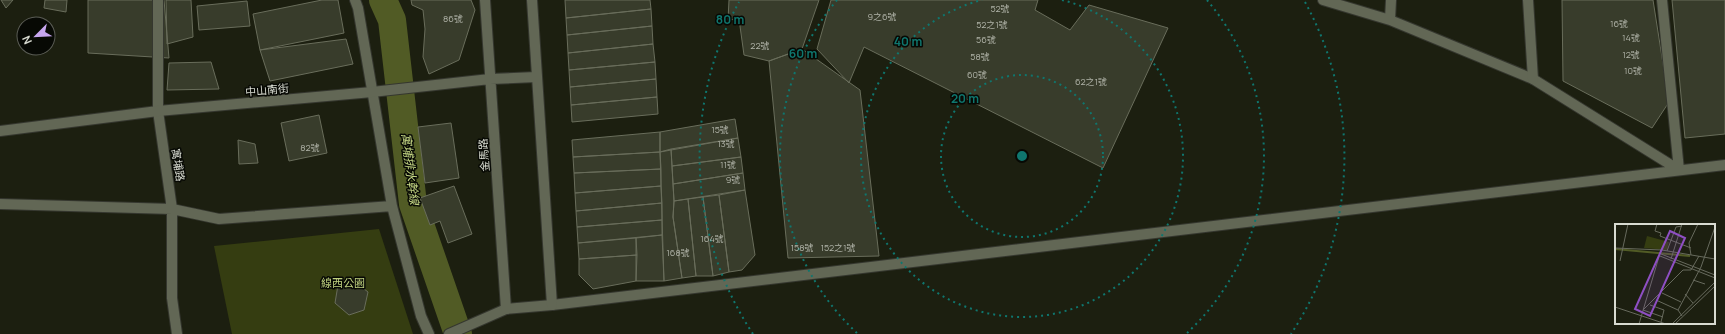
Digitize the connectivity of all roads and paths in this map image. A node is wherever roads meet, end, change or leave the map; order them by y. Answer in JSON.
{"nodes":[{"id":1,"x":158,"y":0,"type":"edge"},
{"id":2,"x":355,"y":0,"type":"edge"},
{"id":3,"x":485,"y":0,"type":"edge"},
{"id":4,"x":532,"y":0,"type":"edge"},
{"id":5,"x":1323,"y":0,"type":"edge"},
{"id":6,"x":1390,"y":0,"type":"edge"},
{"id":7,"x":1528,"y":0,"type":"edge"},
{"id":8,"x":1662,"y":0,"type":"edge"},
{"id":9,"x":1390,"y":20,"type":"junction"},
{"id":10,"x":536,"y":77,"type":"junction"},
{"id":11,"x":490,"y":79,"type":"junction"},
{"id":12,"x":1533,"y":79,"type":"junction"},
{"id":13,"x":372,"y":92,"type":"junction"},
{"id":14,"x":158,"y":111,"type":"junction"},
{"id":15,"x":0,"y":131,"type":"edge"},
{"id":16,"x":1725,"y":165,"type":"edge"},
{"id":17,"x":1680,"y":170,"type":"junction"},
{"id":18,"x":0,"y":204,"type":"edge"},
{"id":19,"x":392,"y":206,"type":"junction"},
{"id":20,"x":172,"y":209,"type":"junction"},
{"id":21,"x":552,"y":305,"type":"junction"},
{"id":22,"x":506,"y":308,"type":"junction"},
{"id":23,"x":177,"y":334,"type":"edge"},
{"id":24,"x":429,"y":334,"type":"edge"},
{"id":25,"x":449,"y":334,"type":"edge"}],
"edges":[{"from":1,"to":14,"type":"street","name":"寓埔路"},
{"from":2,"to":13,"type":"street"},
{"from":3,"to":11,"type":"street","name":"金馬路"},
{"from":4,"to":10,"type":"street"},
{"from":5,"to":9,"type":"street"},
{"from":6,"to":9,"type":"street"},
{"from":7,"to":12,"type":"street"},
{"from":8,"to":17,"type":"street"},
{"from":9,"to":12,"type":"street"},
{"from":10,"to":11,"type":"street","name":"中山南街"},
{"from":10,"to":21,"type":"street"},
{"from":11,"to":13,"type":"street","name":"中山南街"},
{"from":11,"to":22,"type":"street","name":"金馬路"},
{"from":12,"to":17,"type":"street"},
{"from":13,"to":14,"type":"street","name":"中山南街"},
{"from":13,"to":19,"type":"street"},
{"from":14,"to":15,"type":"street","name":"中山南街"},
{"from":14,"to":20,"type":"street","name":"寓埔路"},
{"from":16,"to":17,"type":"street"},
{"from":17,"to":21,"type":"street"},
{"from":18,"to":20,"type":"street"},
{"from":19,"to":20,"type":"street"},
{"from":19,"to":24,"type":"street"},
{"from":20,"to":23,"type":"street","name":"寓埔路"},
{"from":21,"to":22,"type":"street"},
{"from":22,"to":25,"type":"street"}]}
